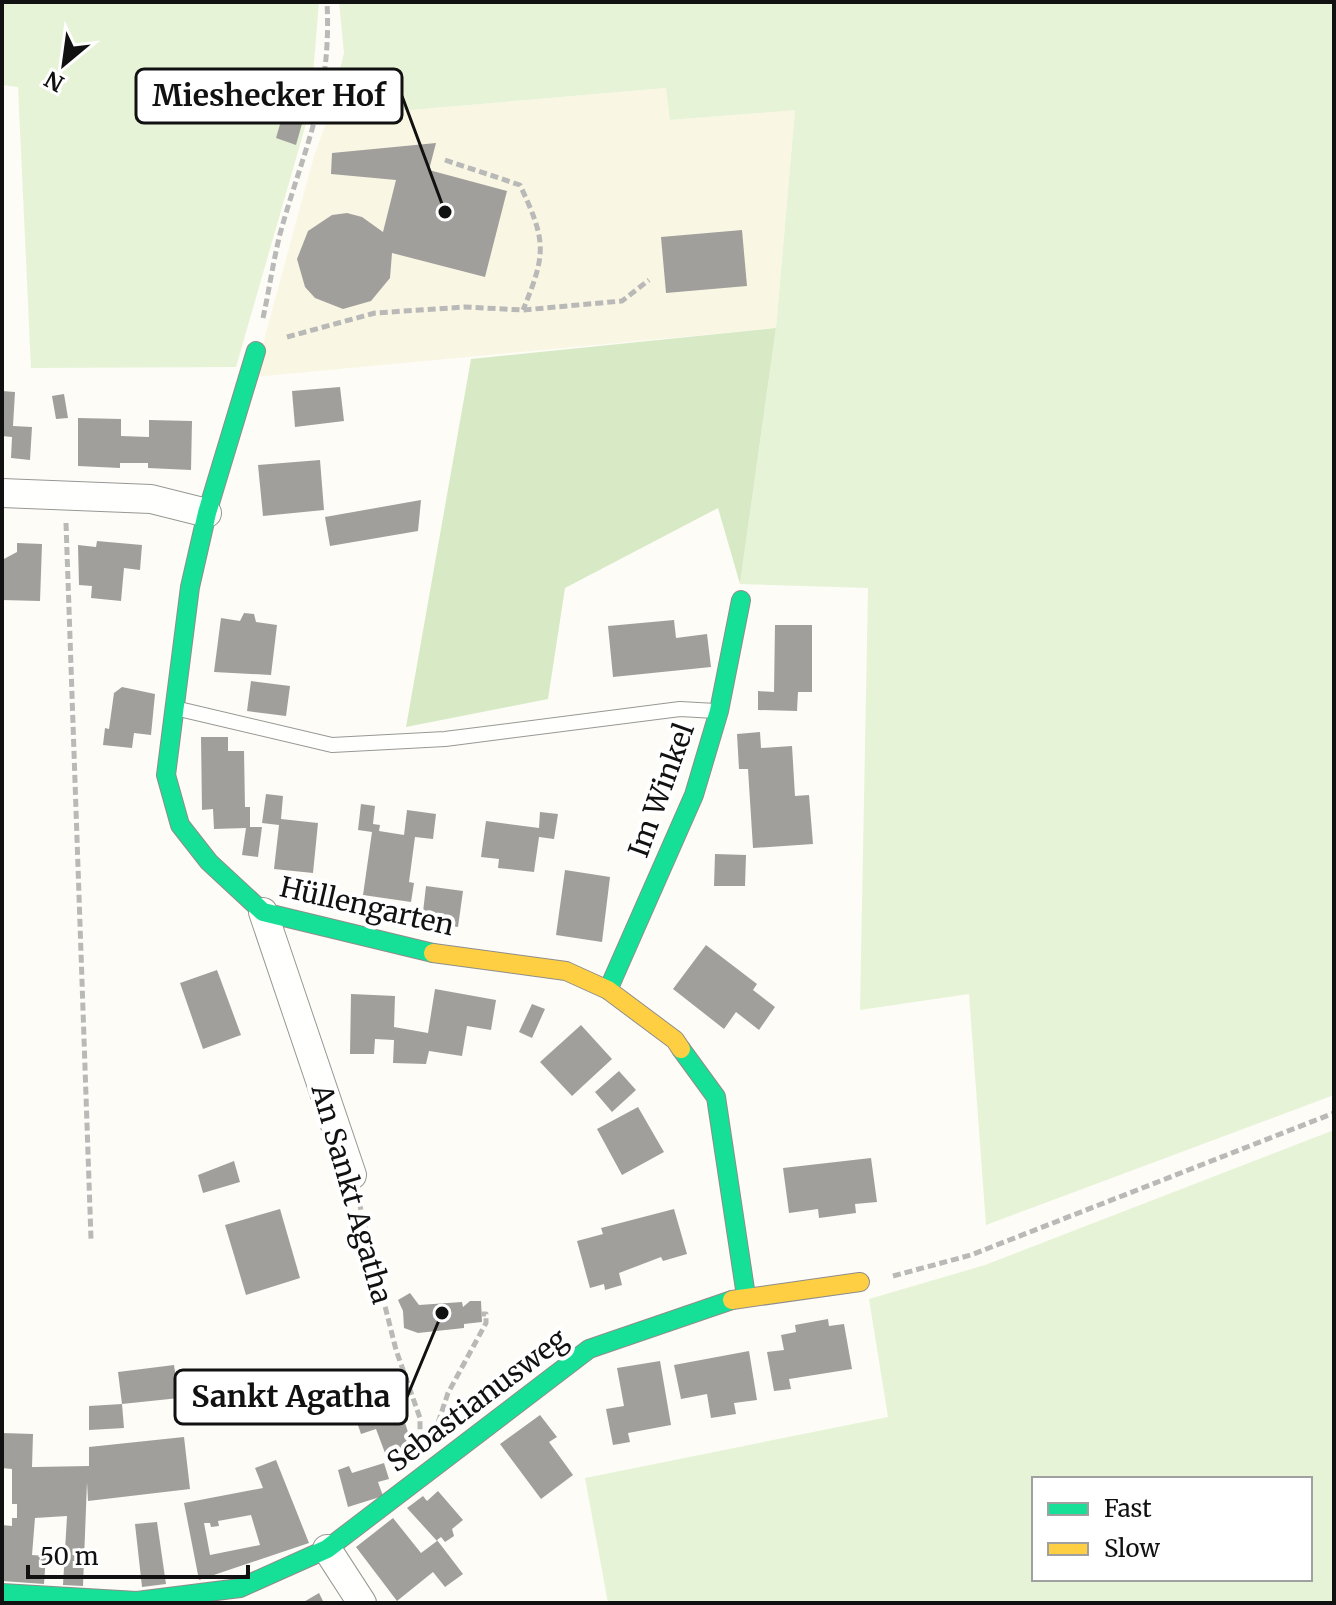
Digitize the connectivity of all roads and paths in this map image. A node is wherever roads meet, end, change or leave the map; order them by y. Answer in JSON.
{"nodes":[{"id":1,"x":327,"y":2,"type":"edge"},
{"id":2,"x":445,"y":160,"type":"dead end"},
{"id":3,"x":649,"y":280,"type":"dead end"},
{"id":4,"x":523,"y":310,"type":"junction"},
{"id":5,"x":256,"y":351,"type":"junction"},
{"id":6,"x":2,"y":493,"type":"edge"},
{"id":7,"x":65,"y":494,"type":"junction"},
{"id":8,"x":207,"y":513,"type":"junction"},
{"id":9,"x":741,"y":600,"type":"dead end"},
{"id":10,"x":175,"y":708,"type":"junction"},
{"id":11,"x":719,"y":711,"type":"junction"},
{"id":12,"x":263,"y":912,"type":"junction"},
{"id":13,"x":608,"y":990,"type":"junction"},
{"id":14,"x":1334,"y":1113,"type":"edge"},
{"id":15,"x":352,"y":1175,"type":"joint"},
{"id":16,"x":91,"y":1239,"type":"dead end"},
{"id":17,"x":860,"y":1282,"type":"joint"},
{"id":18,"x":746,"y":1296,"type":"junction"},
{"id":19,"x":481,"y":1314,"type":"dead end"},
{"id":20,"x":438,"y":1421,"type":"dead end"},
{"id":21,"x":419,"y":1480,"type":"junction"},
{"id":22,"x":327,"y":1549,"type":"junction"},
{"id":23,"x":2,"y":1593,"type":"edge"},
{"id":24,"x":362,"y":1603,"type":"edge"}],
"edges":[{"from":1,"to":5,"type":"path"},
{"from":2,"to":4,"type":"path"},
{"from":3,"to":4,"type":"path"},
{"from":4,"to":5,"type":"path"},
{"from":5,"to":8,"type":"street","name":"Hüllengarten"},
{"from":6,"to":7,"type":"street"},
{"from":7,"to":8,"type":"street"},
{"from":7,"to":16,"type":"path"},
{"from":8,"to":10,"type":"street","name":"Hüllengarten"},
{"from":9,"to":11,"type":"street","name":"Im Winkel"},
{"from":10,"to":11,"type":"lane"},
{"from":10,"to":12,"type":"street","name":"Hüllengarten"},
{"from":11,"to":13,"type":"street","name":"Im Winkel"},
{"from":12,"to":13,"type":"street","name":"Hüllengarten"},
{"from":12,"to":15,"type":"street","name":"An Sankt Agatha"},
{"from":13,"to":18,"type":"street","name":"Hüllengarten"},
{"from":14,"to":17,"type":"path"},
{"from":15,"to":21,"type":"path","name":"An Sankt Agatha"},
{"from":17,"to":18,"type":"street","name":"Sebastianusweg"},
{"from":18,"to":21,"type":"street","name":"Sebastianusweg"},
{"from":19,"to":20,"type":"path"},
{"from":21,"to":22,"type":"street","name":"Sebastianusweg"},
{"from":22,"to":23,"type":"street","name":"Sebastianusweg"},
{"from":22,"to":24,"type":"street"}]}
